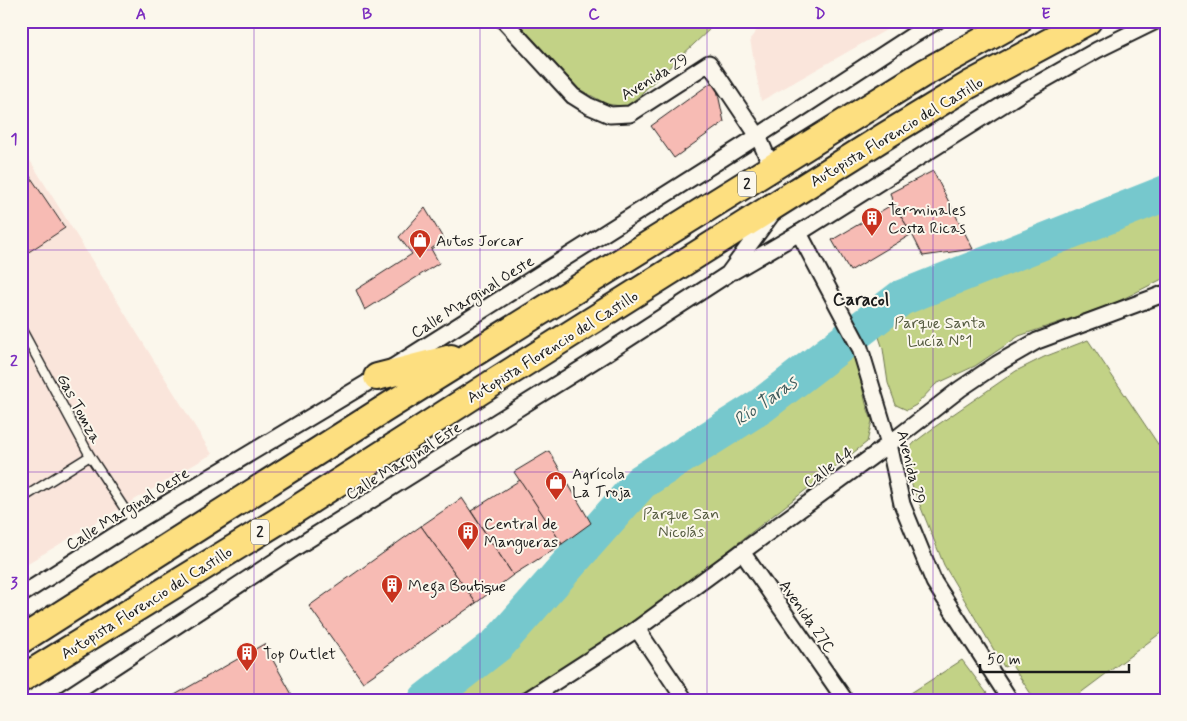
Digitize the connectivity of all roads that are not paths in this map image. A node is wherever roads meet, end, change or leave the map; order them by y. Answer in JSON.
{"nodes":[{"id":1,"x":504,"y":21,"type":"edge"},
{"id":2,"x":937,"y":21,"type":"edge"},
{"id":3,"x":1018,"y":21,"type":"edge"},
{"id":4,"x":1088,"y":21,"type":"edge"},
{"id":5,"x":1156,"y":21,"type":"edge"},
{"id":6,"x":758,"y":136,"type":"junction"},
{"id":7,"x":772,"y":168,"type":"junction"},
{"id":8,"x":782,"y":201,"type":"junction"},
{"id":9,"x":800,"y":233,"type":"junction"},
{"id":10,"x":728,"y":274,"type":"junction"},
{"id":11,"x":1165,"y":295,"type":"edge"},
{"id":12,"x":21,"y":328,"type":"edge"},
{"id":13,"x":24,"y":337,"type":"edge"},
{"id":14,"x":478,"y":350,"type":"junction"},
{"id":15,"x":377,"y":377,"type":"junction"},
{"id":16,"x":889,"y":444,"type":"junction"},
{"id":17,"x":90,"y":456,"type":"junction"},
{"id":18,"x":21,"y":499,"type":"edge"},
{"id":19,"x":134,"y":523,"type":"junction"},
{"id":20,"x":742,"y":552,"type":"junction"},
{"id":21,"x":21,"y":596,"type":"edge"},
{"id":22,"x":637,"y":629,"type":"junction"},
{"id":23,"x":21,"y":640,"type":"edge"},
{"id":24,"x":21,"y":679,"type":"edge"},
{"id":25,"x":63,"y":700,"type":"edge"},
{"id":26,"x":527,"y":700,"type":"edge"},
{"id":27,"x":685,"y":700,"type":"edge"},
{"id":28,"x":845,"y":700,"type":"edge"},
{"id":29,"x":1010,"y":700,"type":"edge"}],
"edges":[{"from":1,"to":6,"type":"street","name":"Avenida 29"},
{"from":2,"to":6,"type":"street","name":"Calle Marginal Oeste"},
{"from":3,"to":7,"type":"highway","name":"Autopista Florencio del Castillo","number":"2"},
{"from":4,"to":8,"type":"highway","name":"Autopista Florencio del Castillo","number":"2"},
{"from":5,"to":9,"type":"street"},
{"from":6,"to":7,"type":"street"},
{"from":6,"to":15,"type":"street","name":"Calle Marginal Oeste"},
{"from":7,"to":14,"type":"highway","name":"Autopista Florencio del Castillo","number":"2"},
{"from":8,"to":10,"type":"street","name":"Calle Marginal Este"},
{"from":8,"to":24,"type":"highway","name":"Autopista Florencio del Castillo","number":"2"},
{"from":9,"to":10,"type":"street"},
{"from":9,"to":16,"type":"street","name":"Avenida 29"},
{"from":10,"to":25,"type":"street","name":"Calle Marginal Este"},
{"from":11,"to":16,"type":"street","name":"Calle 44"},
{"from":12,"to":13,"type":"lane","name":"Gas Tomza"},
{"from":13,"to":17,"type":"lane","name":"Gas Tomza"},
{"from":14,"to":15,"type":"highway"},
{"from":14,"to":23,"type":"highway","name":"Autopista Florencio del Castillo","number":"2"},
{"from":15,"to":19,"type":"street","name":"Calle Marginal Oeste"},
{"from":16,"to":20,"type":"street","name":"Calle 44"},
{"from":16,"to":29,"type":"street","name":"Avenida 29"},
{"from":17,"to":18,"type":"lane","name":"Gas Tomza"},
{"from":17,"to":19,"type":"lane"},
{"from":19,"to":21,"type":"street","name":"Calle Marginal Oeste"},
{"from":20,"to":22,"type":"street","name":"Calle 44"},
{"from":20,"to":28,"type":"street","name":"Avenida 27C"},
{"from":22,"to":26,"type":"street","name":"Calle 44"},
{"from":22,"to":27,"type":"street"}]}
